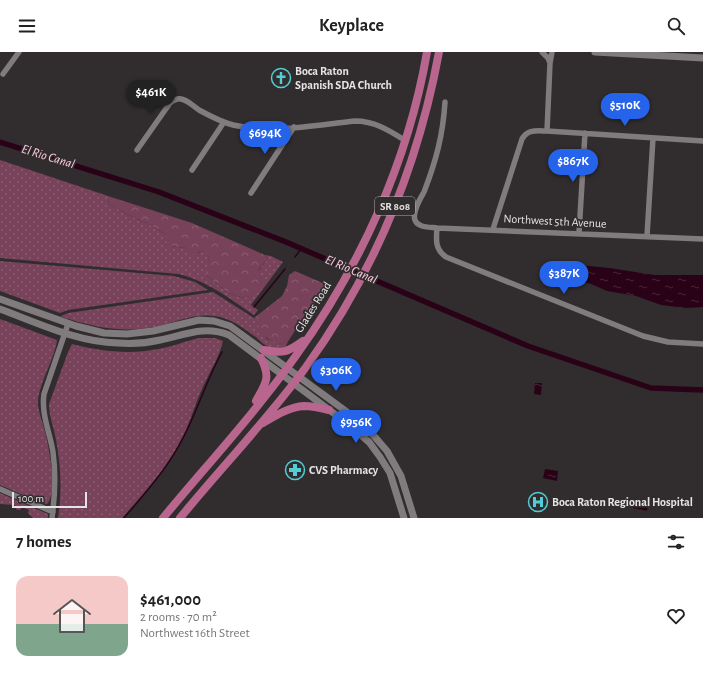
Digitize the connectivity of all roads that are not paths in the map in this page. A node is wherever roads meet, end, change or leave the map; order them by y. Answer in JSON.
{"nodes":[{"id":1,"x":19,"y":52,"type":"edge"},
{"id":2,"x":426,"y":52,"type":"edge"},
{"id":3,"x":439,"y":52,"type":"edge"},
{"id":4,"x":542,"y":52,"type":"edge"},
{"id":5,"x":552,"y":52,"type":"edge"},
{"id":6,"x":595,"y":52,"type":"edge"},
{"id":7,"x":703,"y":58,"type":"edge"},
{"id":8,"x":550,"y":63,"type":"junction"},
{"id":9,"x":3,"y":74,"type":"dead end"},
{"id":10,"x":445,"y":102,"type":"dead end"},
{"id":11,"x":224,"y":122,"type":"junction"},
{"id":12,"x":294,"y":127,"type":"junction"},
{"id":13,"x":547,"y":130,"type":"junction"},
{"id":14,"x":584,"y":133,"type":"junction"},
{"id":15,"x":653,"y":138,"type":"junction"},
{"id":16,"x":406,"y":141,"type":"junction"},
{"id":17,"x":703,"y":141,"type":"edge"},
{"id":18,"x":137,"y":150,"type":"dead end"},
{"id":19,"x":192,"y":170,"type":"dead end"},
{"id":20,"x":250,"y":193,"type":"dead end"},
{"id":21,"x":437,"y":228,"type":"junction"},
{"id":22,"x":493,"y":229,"type":"junction"},
{"id":23,"x":579,"y":233,"type":"junction"},
{"id":24,"x":647,"y":236,"type":"junction"},
{"id":25,"x":703,"y":239,"type":"edge"},
{"id":26,"x":0,"y":299,"type":"edge"},
{"id":27,"x":0,"y":310,"type":"edge"},
{"id":28,"x":68,"y":324,"type":"junction"},
{"id":29,"x":65,"y":333,"type":"junction"},
{"id":30,"x":309,"y":337,"type":"junction"},
{"id":31,"x":703,"y":344,"type":"edge"},
{"id":32,"x":264,"y":350,"type":"junction"},
{"id":33,"x":261,"y":358,"type":"junction"},
{"id":34,"x":287,"y":367,"type":"junction"},
{"id":35,"x":282,"y":374,"type":"junction"},
{"id":36,"x":299,"y":376,"type":"junction"},
{"id":37,"x":293,"y":384,"type":"junction"},
{"id":38,"x":329,"y":410,"type":"junction"},
{"id":39,"x":243,"y":422,"type":"junction"},
{"id":40,"x":258,"y":425,"type":"junction"},
{"id":41,"x":0,"y":489,"type":"edge"},
{"id":42,"x":186,"y":490,"type":"junction"},
{"id":43,"x":52,"y":515,"type":"edge"},
{"id":44,"x":182,"y":516,"type":"edge"},
{"id":45,"x":163,"y":518,"type":"edge"},
{"id":46,"x":404,"y":518,"type":"edge"},
{"id":47,"x":414,"y":518,"type":"edge"}],
"edges":[{"from":1,"to":9,"type":"street"},
{"from":2,"to":16,"type":"main road","name":"Glades Road","number":"SR 808"},
{"from":3,"to":36,"type":"main road","number":"SR 808"},
{"from":4,"to":8,"type":"street"},
{"from":5,"to":8,"type":"street"},
{"from":6,"to":7,"type":"street"},
{"from":8,"to":13,"type":"street"},
{"from":10,"to":21,"type":"street","name":"Northwest 5th Avenue"},
{"from":11,"to":12,"type":"street"},
{"from":11,"to":18,"type":"street"},
{"from":11,"to":19,"type":"street"},
{"from":12,"to":16,"type":"street"},
{"from":12,"to":20,"type":"street"},
{"from":13,"to":14,"type":"street"},
{"from":13,"to":22,"type":"street"},
{"from":14,"to":15,"type":"street"},
{"from":14,"to":23,"type":"street"},
{"from":15,"to":17,"type":"street"},
{"from":15,"to":24,"type":"street"},
{"from":16,"to":30,"type":"main road","name":"Glades Road","number":"SR 808"},
{"from":21,"to":22,"type":"street","name":"Northwest 5th Avenue"},
{"from":21,"to":31,"type":"street"},
{"from":22,"to":23,"type":"street","name":"Northwest 5th Avenue"},
{"from":23,"to":24,"type":"street","name":"Northwest 5th Avenue"},
{"from":24,"to":25,"type":"street","name":"Northwest 5th Avenue"},
{"from":26,"to":28,"type":"street"},
{"from":27,"to":29,"type":"street"},
{"from":28,"to":29,"type":"street"},
{"from":28,"to":32,"type":"street"},
{"from":29,"to":33,"type":"street"},
{"from":29,"to":43,"type":"street"},
{"from":30,"to":32,"type":"main road"},
{"from":30,"to":34,"type":"main road","name":"Glades Road","number":"SR 808"},
{"from":32,"to":34,"type":"street"},
{"from":33,"to":35,"type":"street"},
{"from":33,"to":39,"type":"main road"},
{"from":34,"to":35,"type":"main road","name":"Glades Road","number":"SR 808"},
{"from":34,"to":36,"type":"street"},
{"from":35,"to":37,"type":"street"},
{"from":35,"to":39,"type":"main road","name":"Glades Road","number":"SR 808"},
{"from":36,"to":37,"type":"main road","number":"SR 808"},
{"from":36,"to":47,"type":"street"},
{"from":37,"to":38,"type":"street"},
{"from":37,"to":40,"type":"main road","number":"SR 808"},
{"from":38,"to":40,"type":"main road"},
{"from":38,"to":46,"type":"street"},
{"from":39,"to":42,"type":"main road","name":"Glades Road","number":"SR 808"},
{"from":40,"to":44,"type":"main road","number":"SR 808"},
{"from":41,"to":43,"type":"street"},
{"from":42,"to":44,"type":"main road"},
{"from":42,"to":45,"type":"main road","name":"Glades Road","number":"SR 808"}]}
